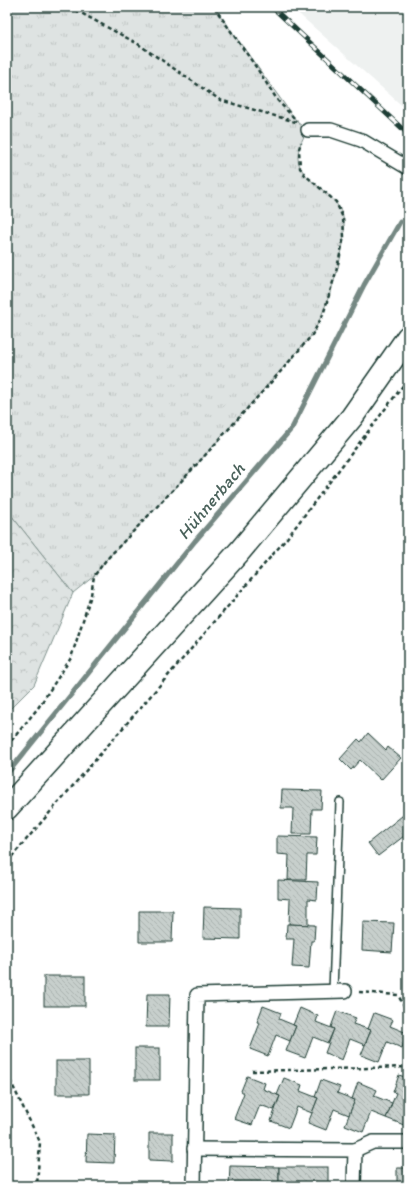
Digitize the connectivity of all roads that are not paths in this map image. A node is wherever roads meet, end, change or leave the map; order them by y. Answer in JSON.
{"nodes":[{"id":1,"x":308,"y":130,"type":"road end"},
{"id":2,"x":408,"y":168,"type":"edge"},
{"id":3,"x":408,"y":337,"type":"edge"},
{"id":4,"x":340,"y":802,"type":"dead end"},
{"id":5,"x":7,"y":808,"type":"edge"},
{"id":6,"x":339,"y":991,"type":"joint"},
{"id":7,"x":408,"y":1142,"type":"edge"},
{"id":8,"x":194,"y":1149,"type":"junction"},
{"id":9,"x":355,"y":1150,"type":"junction"},
{"id":10,"x":194,"y":1186,"type":"edge"},
{"id":11,"x":354,"y":1186,"type":"edge"}],
"edges":[{"from":1,"to":2,"type":"street"},
{"from":3,"to":5,"type":"highway"},
{"from":4,"to":6,"type":"lane"},
{"from":6,"to":8,"type":"street"},
{"from":7,"to":9,"type":"street"},
{"from":8,"to":9,"type":"street"},
{"from":8,"to":10,"type":"street"},
{"from":9,"to":11,"type":"street"}]}
